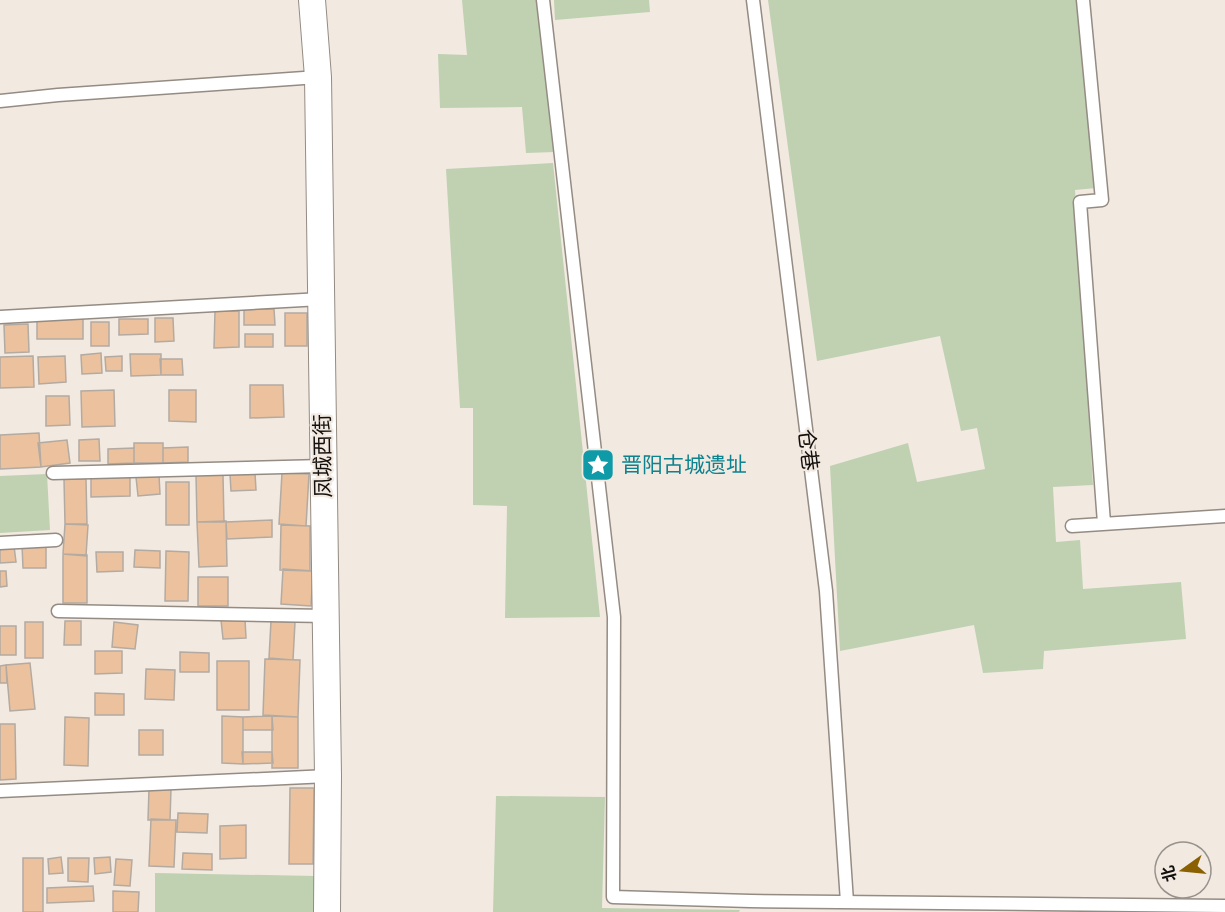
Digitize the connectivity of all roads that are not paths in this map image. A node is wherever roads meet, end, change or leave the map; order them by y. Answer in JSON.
{"nodes":[{"id":1,"x":312,"y":0,"type":"edge"},
{"id":2,"x":543,"y":0,"type":"edge"},
{"id":3,"x":753,"y":0,"type":"edge"},
{"id":4,"x":1083,"y":0,"type":"edge"},
{"id":5,"x":318,"y":76,"type":"junction"},
{"id":6,"x":0,"y":101,"type":"edge"},
{"id":7,"x":321,"y":299,"type":"junction"},
{"id":8,"x":0,"y":317,"type":"edge"},
{"id":9,"x":323,"y":466,"type":"junction"},
{"id":10,"x":53,"y":473,"type":"dead end"},
{"id":11,"x":1225,"y":516,"type":"edge"},
{"id":12,"x":1104,"y":524,"type":"junction"},
{"id":13,"x":1072,"y":526,"type":"dead end"},
{"id":14,"x":56,"y":540,"type":"dead end"},
{"id":15,"x":0,"y":543,"type":"edge"},
{"id":16,"x":58,"y":611,"type":"dead end"},
{"id":17,"x":326,"y":616,"type":"junction"},
{"id":18,"x":328,"y":776,"type":"junction"},
{"id":19,"x":0,"y":791,"type":"edge"},
{"id":20,"x":847,"y":902,"type":"junction"},
{"id":21,"x":1225,"y":906,"type":"edge"},
{"id":22,"x":327,"y":912,"type":"edge"}],
"edges":[{"from":1,"to":5,"type":"street","name":"凤城西街"},
{"from":2,"to":20,"type":"lane"},
{"from":3,"to":20,"type":"lane","name":"仓巷"},
{"from":4,"to":12,"type":"lane"},
{"from":5,"to":6,"type":"lane"},
{"from":5,"to":7,"type":"street","name":"凤城西街"},
{"from":7,"to":8,"type":"lane"},
{"from":7,"to":9,"type":"street","name":"凤城西街"},
{"from":9,"to":10,"type":"lane"},
{"from":9,"to":17,"type":"street","name":"凤城西街"},
{"from":11,"to":12,"type":"lane"},
{"from":12,"to":13,"type":"lane"},
{"from":14,"to":15,"type":"lane"},
{"from":16,"to":17,"type":"lane"},
{"from":17,"to":18,"type":"street","name":"凤城西街"},
{"from":18,"to":19,"type":"lane"},
{"from":18,"to":22,"type":"street","name":"凤城西街"},
{"from":20,"to":21,"type":"lane"}]}
